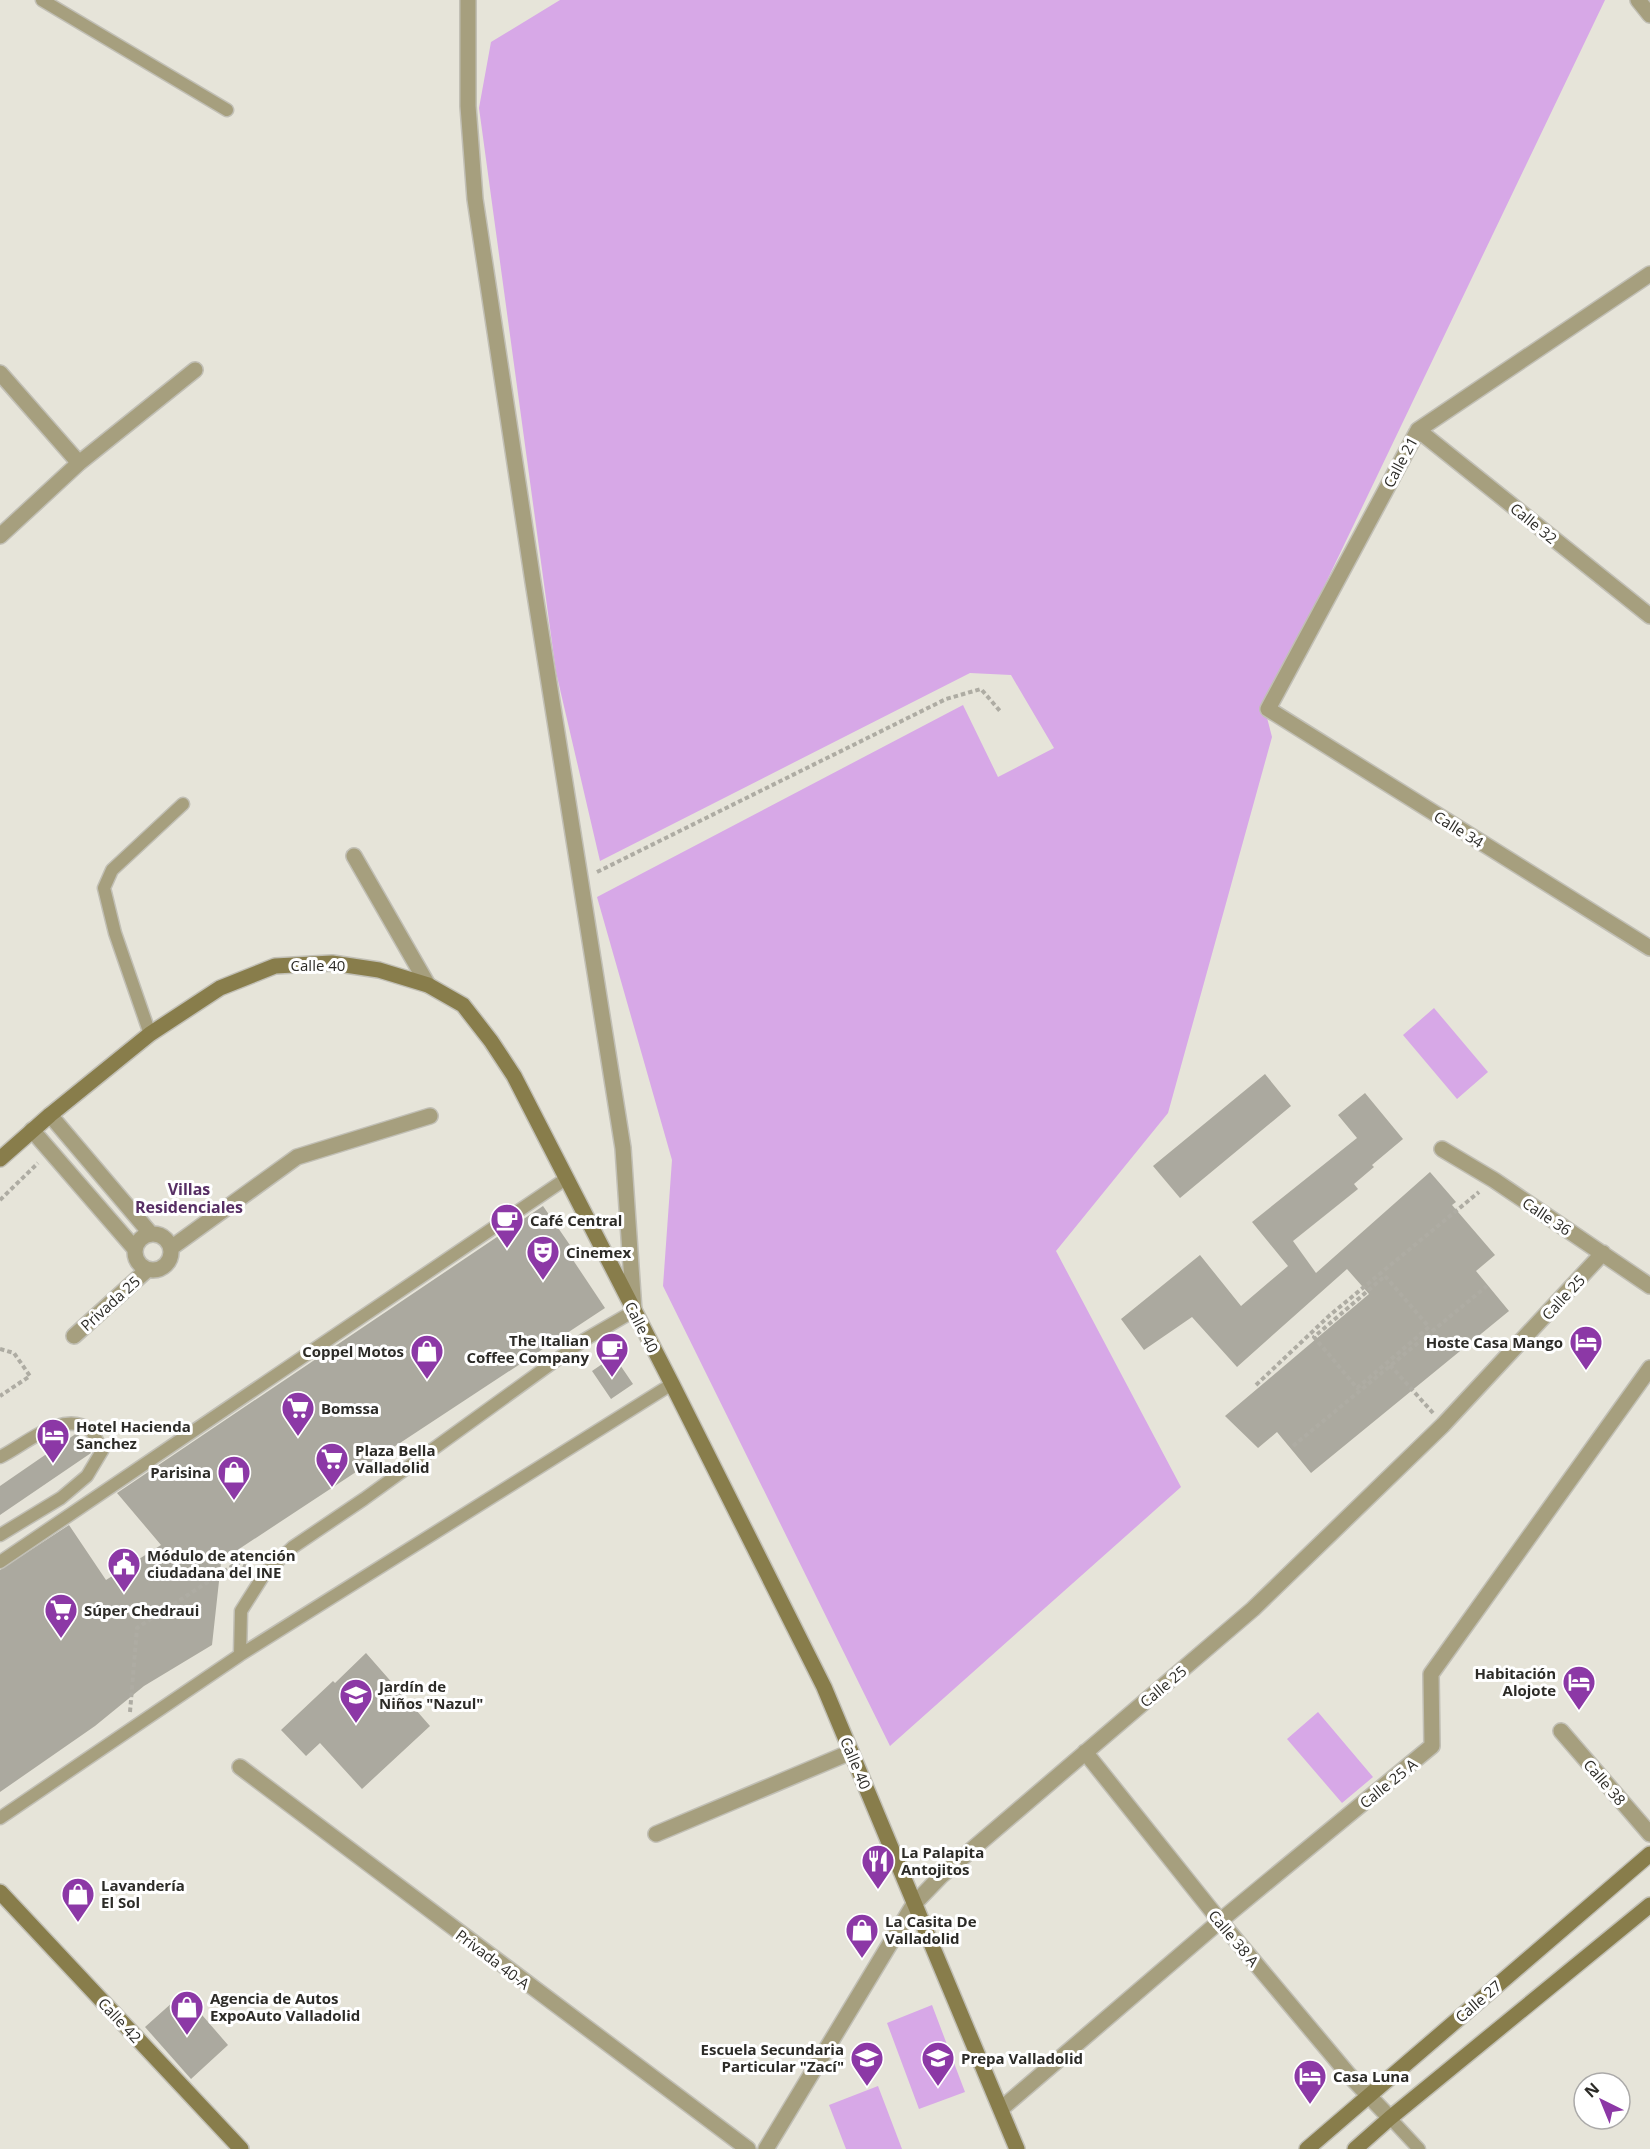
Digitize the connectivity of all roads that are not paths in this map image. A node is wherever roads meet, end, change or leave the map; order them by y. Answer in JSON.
{"nodes":[{"id":1,"x":42,"y":0,"type":"edge"},
{"id":2,"x":468,"y":0,"type":"edge"},
{"id":3,"x":1638,"y":0,"type":"edge"},
{"id":4,"x":1650,"y":15,"type":"edge"},
{"id":5,"x":227,"y":110,"type":"dead end"},
{"id":6,"x":1650,"y":274,"type":"edge"},
{"id":7,"x":195,"y":370,"type":"dead end"},
{"id":8,"x":0,"y":374,"type":"edge"},
{"id":9,"x":1418,"y":430,"type":"junction"},
{"id":10,"x":79,"y":463,"type":"junction"},
{"id":11,"x":0,"y":536,"type":"edge"},
{"id":12,"x":1650,"y":616,"type":"edge"},
{"id":13,"x":1268,"y":710,"type":"joint"},
{"id":14,"x":183,"y":804,"type":"dead end"},
{"id":15,"x":354,"y":856,"type":"dead end"},
{"id":16,"x":1650,"y":948,"type":"edge"},
{"id":17,"x":428,"y":985,"type":"junction"},
{"id":18,"x":150,"y":1034,"type":"junction"},
{"id":19,"x":50,"y":1115,"type":"junction"},
{"id":20,"x":430,"y":1116,"type":"dead end"},
{"id":21,"x":32,"y":1130,"type":"junction"},
{"id":22,"x":1442,"y":1149,"type":"dead end"},
{"id":23,"x":0,"y":1159,"type":"edge"},
{"id":24,"x":567,"y":1178,"type":"junction"},
{"id":25,"x":151,"y":1234,"type":"junction"},
{"id":26,"x":171,"y":1248,"type":"junction"},
{"id":27,"x":135,"y":1250,"type":"junction"},
{"id":28,"x":1603,"y":1253,"type":"junction"},
{"id":29,"x":147,"y":1270,"type":"junction"},
{"id":30,"x":1650,"y":1286,"type":"edge"},
{"id":31,"x":634,"y":1311,"type":"junction"},
{"id":32,"x":74,"y":1336,"type":"dead end"},
{"id":33,"x":1650,"y":1368,"type":"edge"},
{"id":34,"x":672,"y":1384,"type":"junction"},
{"id":35,"x":0,"y":1457,"type":"edge"},
{"id":36,"x":0,"y":1535,"type":"edge"},
{"id":37,"x":0,"y":1562,"type":"edge"},
{"id":38,"x":240,"y":1655,"type":"junction"},
{"id":39,"x":1561,"y":1731,"type":"dead end"},
{"id":40,"x":851,"y":1752,"type":"junction"},
{"id":41,"x":1085,"y":1752,"type":"junction"},
{"id":42,"x":240,"y":1767,"type":"dead end"},
{"id":43,"x":0,"y":1818,"type":"edge"},
{"id":44,"x":656,"y":1833,"type":"dead end"},
{"id":45,"x":1650,"y":1834,"type":"edge"},
{"id":46,"x":1650,"y":1854,"type":"edge"},
{"id":47,"x":0,"y":1892,"type":"edge"},
{"id":48,"x":914,"y":1904,"type":"junction"},
{"id":49,"x":1650,"y":1905,"type":"edge"},
{"id":50,"x":1220,"y":1921,"type":"junction"},
{"id":51,"x":1369,"y":2094,"type":"junction"},
{"id":52,"x":1001,"y":2109,"type":"junction"},
{"id":53,"x":1390,"y":2118,"type":"junction"},
{"id":54,"x":241,"y":2149,"type":"edge"},
{"id":55,"x":748,"y":2149,"type":"edge"},
{"id":56,"x":766,"y":2149,"type":"edge"},
{"id":57,"x":1017,"y":2149,"type":"edge"},
{"id":58,"x":1307,"y":2149,"type":"edge"},
{"id":59,"x":1355,"y":2149,"type":"edge"},
{"id":60,"x":1419,"y":2149,"type":"edge"}],
"edges":[{"from":1,"to":5,"type":"lane"},
{"from":2,"to":31,"type":"street"},
{"from":3,"to":4,"type":"street"},
{"from":6,"to":9,"type":"street","name":"Calle 21"},
{"from":7,"to":10,"type":"street"},
{"from":8,"to":10,"type":"street"},
{"from":9,"to":12,"type":"street","name":"Calle 32"},
{"from":9,"to":13,"type":"street","name":"Calle 21"},
{"from":10,"to":11,"type":"street"},
{"from":13,"to":16,"type":"street","name":"Calle 34"},
{"from":14,"to":18,"type":"lane"},
{"from":15,"to":17,"type":"street"},
{"from":17,"to":18,"type":"main road","name":"Calle 40"},
{"from":17,"to":24,"type":"main road","name":"Calle 40"},
{"from":18,"to":19,"type":"main road","name":"Calle 40"},
{"from":19,"to":21,"type":"main road","name":"Calle 40"},
{"from":19,"to":25,"type":"street"},
{"from":20,"to":26,"type":"street"},
{"from":21,"to":23,"type":"main road","name":"Calle 40"},
{"from":21,"to":27,"type":"street"},
{"from":22,"to":28,"type":"street","name":"Calle 36"},
{"from":24,"to":31,"type":"main road","name":"Calle 40"},
{"from":24,"to":37,"type":"lane"},
{"from":25,"to":26,"type":"street"},
{"from":25,"to":27,"type":"street"},
{"from":26,"to":29,"type":"street"},
{"from":27,"to":29,"type":"street"},
{"from":28,"to":30,"type":"street","name":"Calle 36"},
{"from":28,"to":41,"type":"street","name":"Calle 25"},
{"from":29,"to":32,"type":"street","name":"Privada 25"},
{"from":31,"to":34,"type":"main road","name":"Calle 40"},
{"from":31,"to":38,"type":"lane"},
{"from":33,"to":50,"type":"street","name":"Calle 25 A"},
{"from":34,"to":38,"type":"lane"},
{"from":34,"to":40,"type":"main road","name":"Calle 40"},
{"from":35,"to":36,"type":"lane"},
{"from":38,"to":43,"type":"lane"},
{"from":39,"to":45,"type":"street","name":"Calle 38"},
{"from":40,"to":44,"type":"street"},
{"from":40,"to":48,"type":"main road","name":"Calle 40"},
{"from":41,"to":48,"type":"street","name":"Calle 25"},
{"from":41,"to":50,"type":"street","name":"Calle 38 A"},
{"from":42,"to":55,"type":"street","name":"Privada 40-A"},
{"from":46,"to":51,"type":"main road","name":"Calle 27"},
{"from":47,"to":54,"type":"main road","name":"Calle 42"},
{"from":48,"to":52,"type":"main road","name":"Calle 40"},
{"from":48,"to":56,"type":"street","name":"Calle 25"},
{"from":49,"to":53,"type":"main road"},
{"from":50,"to":51,"type":"street","name":"Calle 38 A"},
{"from":50,"to":52,"type":"street","name":"Calle 25 A"},
{"from":51,"to":53,"type":"street","name":"Calle 38 A"},
{"from":51,"to":58,"type":"main road","name":"Calle 27"},
{"from":52,"to":57,"type":"main road","name":"Calle 40"},
{"from":53,"to":59,"type":"main road"},
{"from":53,"to":60,"type":"lane"}]}
